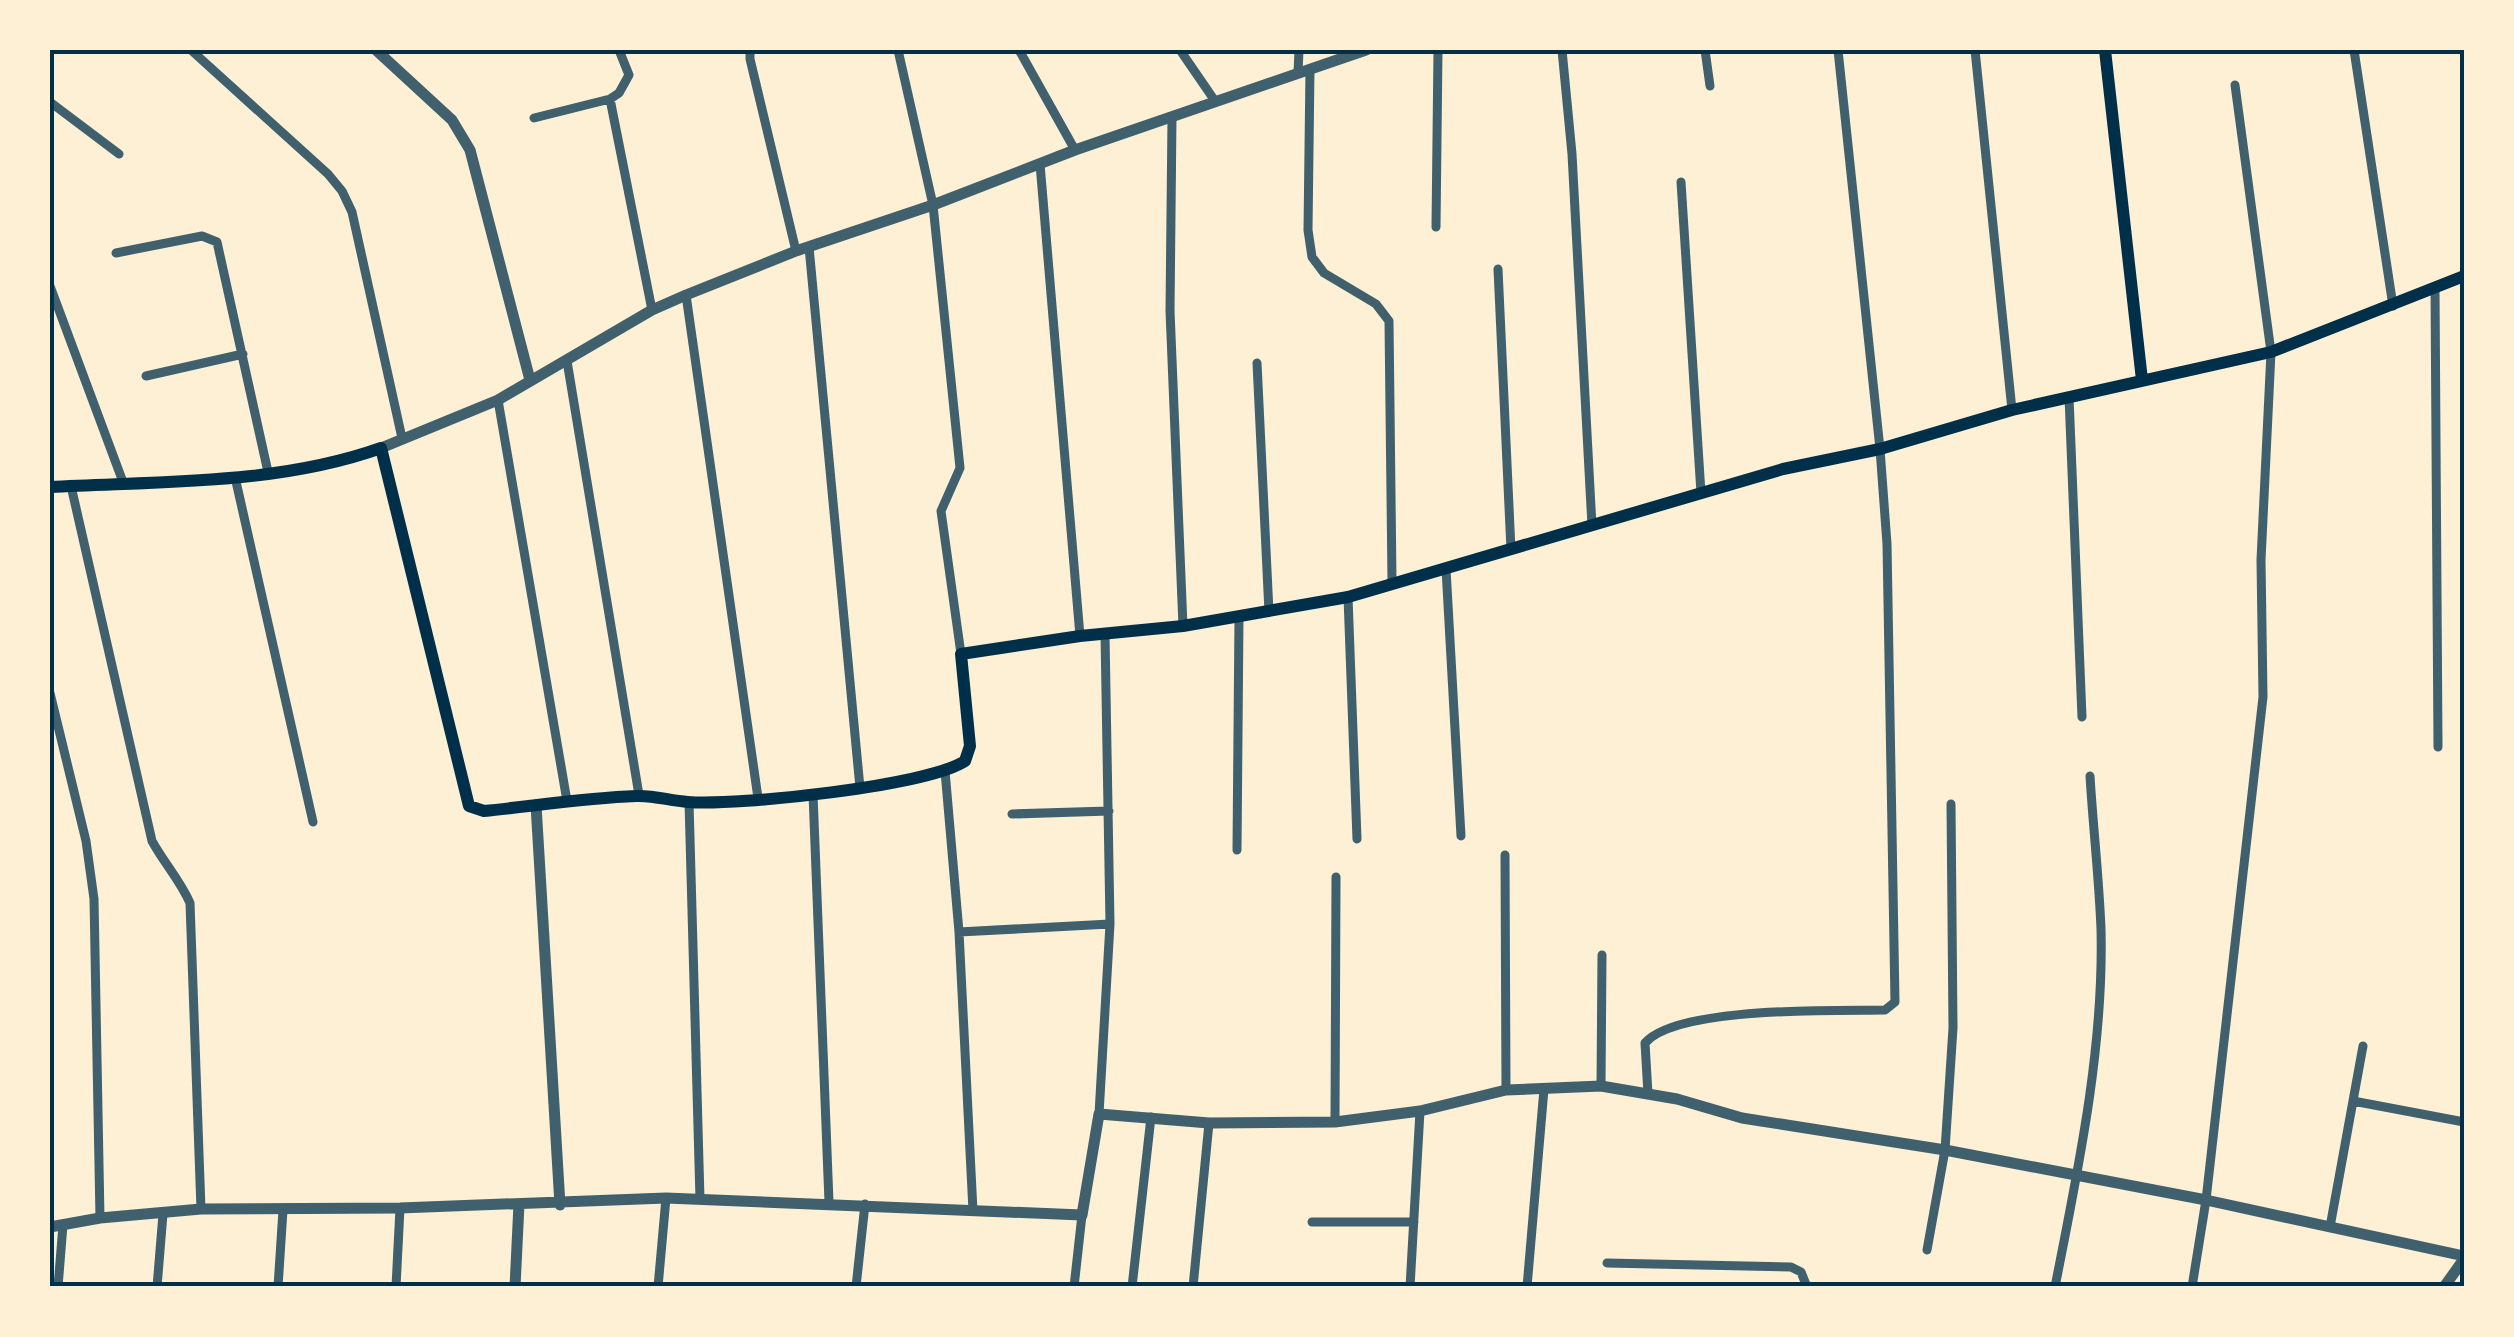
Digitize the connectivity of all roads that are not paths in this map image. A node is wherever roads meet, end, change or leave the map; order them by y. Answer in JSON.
{"nodes":[{"id":1,"x":190,"y":50,"type":"edge"},
{"id":2,"x":376,"y":50,"type":"edge"},
{"id":3,"x":619,"y":50,"type":"edge"},
{"id":4,"x":750,"y":50,"type":"edge"},
{"id":5,"x":898,"y":50,"type":"edge"},
{"id":6,"x":1018,"y":50,"type":"edge"},
{"id":7,"x":1180,"y":50,"type":"edge"},
{"id":8,"x":1299,"y":50,"type":"edge"},
{"id":9,"x":1366,"y":50,"type":"edge"},
{"id":10,"x":1438,"y":50,"type":"edge"},
{"id":11,"x":1562,"y":50,"type":"edge"},
{"id":12,"x":1705,"y":50,"type":"edge"},
{"id":13,"x":1838,"y":50,"type":"edge"},
{"id":14,"x":1975,"y":50,"type":"edge"},
{"id":15,"x":2104,"y":50,"type":"edge"},
{"id":16,"x":2354,"y":50,"type":"edge"},
{"id":17,"x":1304,"y":71,"type":"junction"},
{"id":18,"x":2236,"y":85,"type":"dead end"},
{"id":19,"x":1710,"y":86,"type":"dead end"},
{"id":20,"x":610,"y":99,"type":"junction"},
{"id":21,"x":1215,"y":101,"type":"junction"},
{"id":22,"x":50,"y":102,"type":"edge"},
{"id":23,"x":1172,"y":117,"type":"junction"},
{"id":24,"x":534,"y":118,"type":"dead end"},
{"id":25,"x":1075,"y":150,"type":"junction"},
{"id":26,"x":119,"y":154,"type":"dead end"},
{"id":27,"x":1040,"y":164,"type":"junction"},
{"id":28,"x":1681,"y":182,"type":"dead end"},
{"id":29,"x":933,"y":205,"type":"junction"},
{"id":30,"x":1436,"y":227,"type":"dead end"},
{"id":31,"x":802,"y":249,"type":"junction"},
{"id":32,"x":116,"y":253,"type":"dead end"},
{"id":33,"x":1498,"y":269,"type":"dead end"},
{"id":34,"x":2464,"y":276,"type":"edge"},
{"id":35,"x":50,"y":286,"type":"edge"},
{"id":36,"x":2435,"y":288,"type":"junction"},
{"id":37,"x":686,"y":295,"type":"junction"},
{"id":38,"x":2394,"y":306,"type":"junction"},
{"id":39,"x":652,"y":310,"type":"junction"},
{"id":40,"x":2271,"y":352,"type":"junction"},
{"id":41,"x":243,"y":354,"type":"junction"},
{"id":42,"x":567,"y":360,"type":"junction"},
{"id":43,"x":1257,"y":363,"type":"dead end"},
{"id":44,"x":146,"y":376,"type":"dead end"},
{"id":45,"x":530,"y":380,"type":"junction"},
{"id":46,"x":2142,"y":380,"type":"junction"},
{"id":47,"x":2069,"y":397,"type":"junction"},
{"id":48,"x":498,"y":400,"type":"junction"},
{"id":49,"x":2012,"y":410,"type":"junction"},
{"id":50,"x":402,"y":438,"type":"junction"},
{"id":51,"x":381,"y":448,"type":"junction"},
{"id":52,"x":1880,"y":448,"type":"junction"},
{"id":53,"x":268,"y":472,"type":"junction"},
{"id":54,"x":235,"y":476,"type":"junction"},
{"id":55,"x":123,"y":482,"type":"junction"},
{"id":56,"x":70,"y":486,"type":"junction"},
{"id":57,"x":50,"y":487,"type":"edge"},
{"id":58,"x":1701,"y":493,"type":"junction"},
{"id":59,"x":1592,"y":526,"type":"junction"},
{"id":60,"x":1511,"y":550,"type":"junction"},
{"id":61,"x":1446,"y":569,"type":"junction"},
{"id":62,"x":1392,"y":582,"type":"junction"},
{"id":63,"x":1348,"y":597,"type":"junction"},
{"id":64,"x":1269,"y":612,"type":"junction"},
{"id":65,"x":1239,"y":616,"type":"junction"},
{"id":66,"x":1183,"y":626,"type":"junction"},
{"id":67,"x":1105,"y":634,"type":"junction"},
{"id":68,"x":1080,"y":636,"type":"junction"},
{"id":69,"x":961,"y":654,"type":"junction"},
{"id":70,"x":50,"y":694,"type":"edge"},
{"id":71,"x":2082,"y":717,"type":"dead end"},
{"id":72,"x":2438,"y":748,"type":"dead end"},
{"id":73,"x":945,"y":771,"type":"junction"},
{"id":74,"x":2090,"y":776,"type":"dead end"},
{"id":75,"x":860,"y":788,"type":"junction"},
{"id":76,"x":812,"y":794,"type":"junction"},
{"id":77,"x":639,"y":796,"type":"junction"},
{"id":78,"x":758,"y":798,"type":"junction"},
{"id":79,"x":567,"y":802,"type":"junction"},
{"id":80,"x":689,"y":802,"type":"junction"},
{"id":81,"x":1951,"y":804,"type":"dead end"},
{"id":82,"x":536,"y":806,"type":"junction"},
{"id":83,"x":1109,"y":811,"type":"junction"},
{"id":84,"x":1012,"y":814,"type":"dead end"},
{"id":85,"x":313,"y":822,"type":"dead end"},
{"id":86,"x":1461,"y":836,"type":"dead end"},
{"id":87,"x":1357,"y":840,"type":"dead end"},
{"id":88,"x":1237,"y":850,"type":"dead end"},
{"id":89,"x":1505,"y":855,"type":"dead end"},
{"id":90,"x":1336,"y":877,"type":"dead end"},
{"id":91,"x":1110,"y":924,"type":"junction"},
{"id":92,"x":959,"y":932,"type":"junction"},
{"id":93,"x":1602,"y":955,"type":"dead end"},
{"id":94,"x":2364,"y":1046,"type":"dead end"},
{"id":95,"x":1601,"y":1086,"type":"junction"},
{"id":96,"x":1544,"y":1089,"type":"junction"},
{"id":97,"x":1506,"y":1090,"type":"junction"},
{"id":98,"x":1648,"y":1094,"type":"junction"},
{"id":99,"x":2353,"y":1100,"type":"junction"},
{"id":100,"x":1420,"y":1111,"type":"junction"},
{"id":101,"x":1098,"y":1114,"type":"junction"},
{"id":102,"x":1151,"y":1117,"type":"junction"},
{"id":103,"x":1335,"y":1122,"type":"junction"},
{"id":104,"x":2464,"y":1122,"type":"edge"},
{"id":105,"x":1209,"y":1123,"type":"junction"},
{"id":106,"x":1945,"y":1150,"type":"junction"},
{"id":107,"x":2076,"y":1177,"type":"junction"},
{"id":108,"x":666,"y":1198,"type":"junction"},
{"id":109,"x":700,"y":1199,"type":"junction"},
{"id":110,"x":2206,"y":1200,"type":"junction"},
{"id":111,"x":829,"y":1202,"type":"junction"},
{"id":112,"x":519,"y":1204,"type":"junction"},
{"id":113,"x":560,"y":1204,"type":"junction"},
{"id":114,"x":864,"y":1204,"type":"junction"},
{"id":115,"x":400,"y":1208,"type":"junction"},
{"id":116,"x":201,"y":1209,"type":"junction"},
{"id":117,"x":283,"y":1210,"type":"junction"},
{"id":118,"x":973,"y":1211,"type":"junction"},
{"id":119,"x":163,"y":1214,"type":"junction"},
{"id":120,"x":1082,"y":1215,"type":"junction"},
{"id":121,"x":100,"y":1218,"type":"junction"},
{"id":122,"x":1312,"y":1222,"type":"dead end"},
{"id":123,"x":1414,"y":1222,"type":"junction"},
{"id":124,"x":56,"y":1226,"type":"edge"},
{"id":125,"x":2330,"y":1228,"type":"junction"},
{"id":126,"x":1927,"y":1250,"type":"dead end"},
{"id":127,"x":2464,"y":1257,"type":"edge"},
{"id":128,"x":1607,"y":1263,"type":"dead end"},
{"id":129,"x":58,"y":1287,"type":"edge"},
{"id":130,"x":156,"y":1287,"type":"edge"},
{"id":131,"x":278,"y":1287,"type":"edge"},
{"id":132,"x":396,"y":1287,"type":"edge"},
{"id":133,"x":514,"y":1287,"type":"edge"},
{"id":134,"x":658,"y":1287,"type":"edge"},
{"id":135,"x":856,"y":1287,"type":"edge"},
{"id":136,"x":1074,"y":1287,"type":"edge"},
{"id":137,"x":1132,"y":1287,"type":"edge"},
{"id":138,"x":1194,"y":1287,"type":"edge"},
{"id":139,"x":1410,"y":1287,"type":"edge"},
{"id":140,"x":1527,"y":1287,"type":"edge"},
{"id":141,"x":1807,"y":1287,"type":"edge"},
{"id":142,"x":2055,"y":1287,"type":"edge"},
{"id":143,"x":2192,"y":1287,"type":"edge"},
{"id":144,"x":2444,"y":1287,"type":"edge"}],
"edges":[{"from":1,"to":50,"type":"street"},
{"from":2,"to":45,"type":"street"},
{"from":3,"to":20,"type":"street"},
{"from":4,"to":31,"type":"street"},
{"from":5,"to":29,"type":"street"},
{"from":6,"to":25,"type":"street"},
{"from":7,"to":21,"type":"street"},
{"from":8,"to":17,"type":"street"},
{"from":9,"to":17,"type":"street"},
{"from":10,"to":30,"type":"street"},
{"from":11,"to":59,"type":"street"},
{"from":12,"to":19,"type":"street"},
{"from":13,"to":52,"type":"street"},
{"from":14,"to":49,"type":"street"},
{"from":15,"to":46,"type":"main road"},
{"from":16,"to":38,"type":"street"},
{"from":17,"to":21,"type":"street"},
{"from":17,"to":62,"type":"street"},
{"from":18,"to":40,"type":"street"},
{"from":20,"to":24,"type":"street"},
{"from":20,"to":39,"type":"street"},
{"from":21,"to":23,"type":"street"},
{"from":22,"to":26,"type":"street"},
{"from":23,"to":25,"type":"street"},
{"from":23,"to":66,"type":"street"},
{"from":25,"to":27,"type":"street"},
{"from":27,"to":29,"type":"street"},
{"from":27,"to":68,"type":"street"},
{"from":28,"to":58,"type":"street"},
{"from":29,"to":31,"type":"street"},
{"from":29,"to":69,"type":"street"},
{"from":31,"to":37,"type":"street"},
{"from":31,"to":75,"type":"street"},
{"from":32,"to":41,"type":"street"},
{"from":33,"to":60,"type":"street"},
{"from":34,"to":36,"type":"main road"},
{"from":35,"to":55,"type":"street"},
{"from":36,"to":38,"type":"main road"},
{"from":36,"to":72,"type":"street"},
{"from":37,"to":39,"type":"street"},
{"from":37,"to":78,"type":"street"},
{"from":38,"to":40,"type":"main road"},
{"from":39,"to":42,"type":"street"},
{"from":40,"to":46,"type":"main road"},
{"from":40,"to":110,"type":"street"},
{"from":41,"to":44,"type":"street"},
{"from":41,"to":53,"type":"street"},
{"from":42,"to":45,"type":"street"},
{"from":42,"to":77,"type":"street"},
{"from":43,"to":64,"type":"street"},
{"from":45,"to":48,"type":"street"},
{"from":46,"to":47,"type":"main road"},
{"from":47,"to":49,"type":"main road"},
{"from":47,"to":71,"type":"street"},
{"from":48,"to":50,"type":"street"},
{"from":48,"to":79,"type":"street"},
{"from":49,"to":52,"type":"main road"},
{"from":50,"to":51,"type":"street"},
{"from":51,"to":53,"type":"main road"},
{"from":51,"to":82,"type":"main road"},
{"from":52,"to":58,"type":"main road"},
{"from":52,"to":98,"type":"street"},
{"from":53,"to":54,"type":"main road"},
{"from":54,"to":55,"type":"main road"},
{"from":54,"to":85,"type":"street"},
{"from":55,"to":56,"type":"main road"},
{"from":56,"to":57,"type":"main road"},
{"from":56,"to":116,"type":"street"},
{"from":58,"to":59,"type":"main road"},
{"from":59,"to":60,"type":"main road"},
{"from":60,"to":61,"type":"main road"},
{"from":61,"to":62,"type":"main road"},
{"from":61,"to":86,"type":"street"},
{"from":62,"to":63,"type":"main road"},
{"from":63,"to":64,"type":"main road"},
{"from":63,"to":87,"type":"street"},
{"from":64,"to":65,"type":"main road"},
{"from":65,"to":66,"type":"main road"},
{"from":65,"to":88,"type":"street"},
{"from":66,"to":67,"type":"main road"},
{"from":67,"to":68,"type":"main road"},
{"from":67,"to":83,"type":"street"},
{"from":68,"to":69,"type":"main road"},
{"from":69,"to":73,"type":"main road"},
{"from":70,"to":121,"type":"street"},
{"from":73,"to":75,"type":"main road"},
{"from":73,"to":92,"type":"street"},
{"from":74,"to":107,"type":"street"},
{"from":75,"to":76,"type":"main road"},
{"from":76,"to":78,"type":"main road"},
{"from":76,"to":111,"type":"street"},
{"from":77,"to":79,"type":"main road"},
{"from":77,"to":80,"type":"main road"},
{"from":78,"to":80,"type":"main road"},
{"from":79,"to":82,"type":"main road"},
{"from":80,"to":109,"type":"street"},
{"from":81,"to":106,"type":"street"},
{"from":82,"to":113,"type":"street"},
{"from":83,"to":84,"type":"street"},
{"from":83,"to":91,"type":"street"},
{"from":89,"to":97,"type":"street"},
{"from":90,"to":103,"type":"street"},
{"from":91,"to":92,"type":"street"},
{"from":91,"to":101,"type":"street"},
{"from":92,"to":118,"type":"street"},
{"from":93,"to":95,"type":"street"},
{"from":94,"to":99,"type":"street"},
{"from":95,"to":96,"type":"street"},
{"from":95,"to":98,"type":"street"},
{"from":96,"to":97,"type":"street"},
{"from":96,"to":140,"type":"street"},
{"from":97,"to":100,"type":"street"},
{"from":98,"to":106,"type":"street"},
{"from":99,"to":104,"type":"street"},
{"from":99,"to":125,"type":"street"},
{"from":100,"to":103,"type":"street"},
{"from":100,"to":123,"type":"street"},
{"from":101,"to":102,"type":"street"},
{"from":101,"to":120,"type":"street"},
{"from":102,"to":105,"type":"street"},
{"from":102,"to":137,"type":"street"},
{"from":103,"to":105,"type":"street"},
{"from":105,"to":138,"type":"street"},
{"from":106,"to":107,"type":"street"},
{"from":106,"to":126,"type":"street"},
{"from":107,"to":110,"type":"street"},
{"from":107,"to":142,"type":"street"},
{"from":108,"to":109,"type":"street"},
{"from":108,"to":113,"type":"street"},
{"from":108,"to":134,"type":"street"},
{"from":109,"to":111,"type":"street"},
{"from":110,"to":125,"type":"street"},
{"from":110,"to":143,"type":"street"},
{"from":111,"to":114,"type":"street"},
{"from":112,"to":113,"type":"street"},
{"from":112,"to":115,"type":"street"},
{"from":112,"to":133,"type":"street"},
{"from":114,"to":118,"type":"street"},
{"from":114,"to":135,"type":"street"},
{"from":115,"to":117,"type":"street"},
{"from":115,"to":132,"type":"street"},
{"from":116,"to":117,"type":"street"},
{"from":116,"to":119,"type":"street"},
{"from":117,"to":131,"type":"street"},
{"from":118,"to":120,"type":"street"},
{"from":119,"to":121,"type":"street"},
{"from":119,"to":130,"type":"street"},
{"from":120,"to":136,"type":"street"},
{"from":121,"to":124,"type":"street"},
{"from":122,"to":123,"type":"street"},
{"from":123,"to":139,"type":"street"},
{"from":124,"to":129,"type":"street"},
{"from":125,"to":127,"type":"street"},
{"from":127,"to":144,"type":"street"},
{"from":128,"to":141,"type":"street"}]}
